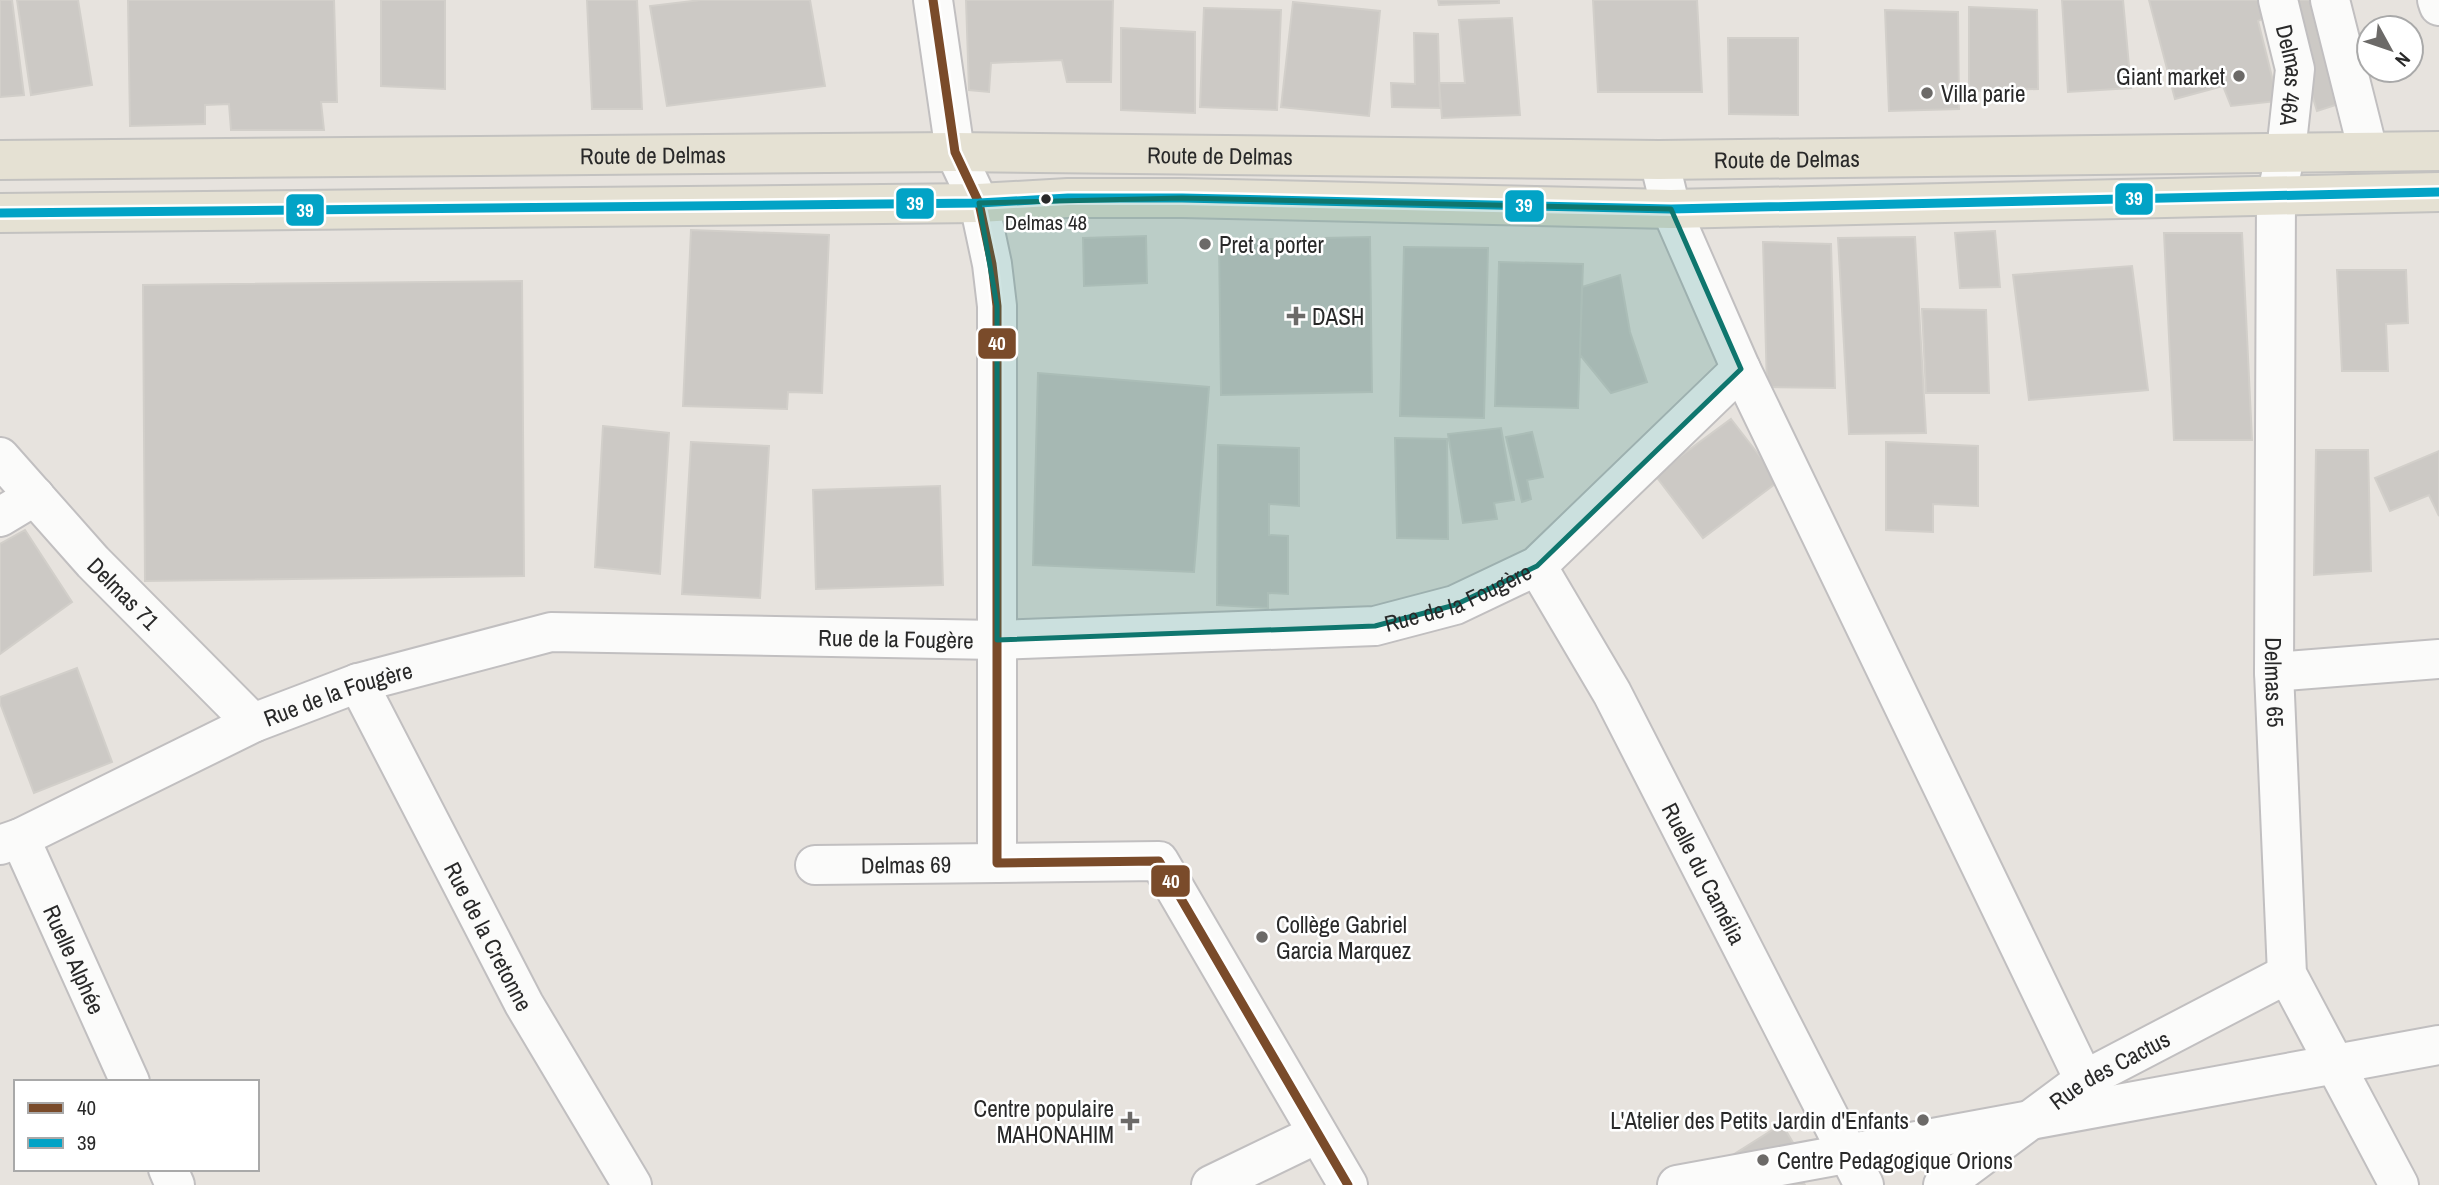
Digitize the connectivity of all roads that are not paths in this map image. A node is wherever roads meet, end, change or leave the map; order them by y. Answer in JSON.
{"nodes":[{"id":1,"x":933,"y":0,"type":"edge"},
{"id":2,"x":2278,"y":0,"type":"edge"},
{"id":3,"x":2330,"y":0,"type":"edge"},
{"id":4,"x":2437,"y":0,"type":"edge"},
{"id":5,"x":2439,"y":6,"type":"edge"},
{"id":6,"x":2368,"y":151,"type":"junction"},
{"id":7,"x":2439,"y":151,"type":"edge"},
{"id":8,"x":955,"y":152,"type":"junction"},
{"id":9,"x":2286,"y":152,"type":"junction"},
{"id":10,"x":0,"y":160,"type":"edge"},
{"id":11,"x":1659,"y":160,"type":"junction"},
{"id":12,"x":2439,"y":192,"type":"edge"},
{"id":13,"x":2276,"y":197,"type":"junction"},
{"id":14,"x":979,"y":203,"type":"junction"},
{"id":15,"x":1671,"y":209,"type":"junction"},
{"id":16,"x":0,"y":213,"type":"edge"},
{"id":17,"x":1741,"y":369,"type":"junction"},
{"id":18,"x":0,"y":457,"type":"edge"},
{"id":19,"x":35,"y":496,"type":"junction"},
{"id":20,"x":0,"y":517,"type":"edge"},
{"id":21,"x":1537,"y":566,"type":"junction"},
{"id":22,"x":997,"y":640,"type":"junction"},
{"id":23,"x":2439,"y":659,"type":"edge"},
{"id":24,"x":2274,"y":672,"type":"junction"},
{"id":25,"x":358,"y":683,"type":"junction"},
{"id":26,"x":253,"y":723,"type":"junction"},
{"id":27,"x":10,"y":842,"type":"edge"},
{"id":28,"x":996,"y":863,"type":"junction"},
{"id":29,"x":815,"y":865,"type":"dead end"},
{"id":30,"x":2287,"y":974,"type":"junction"},
{"id":31,"x":2439,"y":1045,"type":"edge"},
{"id":32,"x":129,"y":1080,"type":"edge"},
{"id":33,"x":2084,"y":1080,"type":"junction"},
{"id":34,"x":1317,"y":1134,"type":"junction"},
{"id":35,"x":632,"y":1185,"type":"edge"},
{"id":36,"x":1211,"y":1185,"type":"edge"},
{"id":37,"x":1348,"y":1185,"type":"edge"},
{"id":38,"x":1677,"y":1185,"type":"edge"},
{"id":39,"x":1864,"y":1185,"type":"edge"},
{"id":40,"x":1943,"y":1185,"type":"edge"},
{"id":41,"x":2399,"y":1185,"type":"edge"}],
"edges":[{"from":1,"to":8,"type":"street"},
{"from":2,"to":9,"type":"street","name":"Delmas 46A"},
{"from":3,"to":6,"type":"street"},
{"from":4,"to":5,"type":"street"},
{"from":6,"to":7,"type":"main road","name":"Route de Delmas"},
{"from":6,"to":9,"type":"main road","name":"Route de Delmas"},
{"from":8,"to":10,"type":"main road","name":"Route de Delmas"},
{"from":8,"to":11,"type":"main road","name":"Route de Delmas"},
{"from":8,"to":14,"type":"street"},
{"from":9,"to":11,"type":"main road","name":"Route de Delmas"},
{"from":9,"to":13,"type":"street","name":"Delmas 65"},
{"from":11,"to":15,"type":"street"},
{"from":12,"to":13,"type":"main road","name":"Route de Delmas"},
{"from":13,"to":15,"type":"main road","name":"Route de Delmas"},
{"from":13,"to":24,"type":"street","name":"Delmas 65"},
{"from":14,"to":15,"type":"main road","name":"Route de Delmas"},
{"from":14,"to":16,"type":"main road","name":"Route de Delmas"},
{"from":14,"to":22,"type":"street"},
{"from":15,"to":17,"type":"street"},
{"from":17,"to":21,"type":"street","name":"Rue de la Fougère"},
{"from":17,"to":33,"type":"street"},
{"from":18,"to":19,"type":"street","name":"Delmas 71"},
{"from":19,"to":20,"type":"street"},
{"from":19,"to":26,"type":"street","name":"Delmas 71"},
{"from":21,"to":22,"type":"street","name":"Rue de la Fougère"},
{"from":21,"to":39,"type":"street","name":"Ruelle du Camélia"},
{"from":22,"to":25,"type":"street","name":"Rue de la Fougère"},
{"from":22,"to":28,"type":"street"},
{"from":23,"to":24,"type":"street"},
{"from":24,"to":30,"type":"street","name":"Delmas 65"},
{"from":25,"to":26,"type":"street","name":"Rue de la Fougère"},
{"from":25,"to":35,"type":"street","name":"Rue de la Cretonne"},
{"from":26,"to":27,"type":"street","name":"Rue de la Fougère"},
{"from":27,"to":32,"type":"street","name":"Ruelle Alphée"},
{"from":28,"to":29,"type":"street","name":"Delmas 69"},
{"from":28,"to":34,"type":"street","name":"Delmas 69"},
{"from":30,"to":33,"type":"street","name":"Rue des Cactus"},
{"from":30,"to":41,"type":"street","name":"Delmas 65"},
{"from":31,"to":38,"type":"street"},
{"from":33,"to":40,"type":"street","name":"Rue des Cactus"},
{"from":34,"to":36,"type":"street"},
{"from":34,"to":37,"type":"street","name":"Delmas 69"}]}
